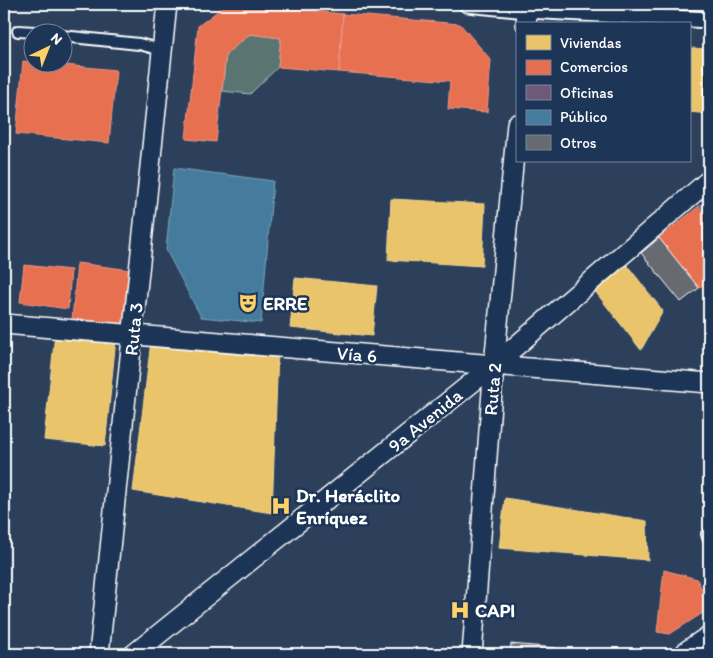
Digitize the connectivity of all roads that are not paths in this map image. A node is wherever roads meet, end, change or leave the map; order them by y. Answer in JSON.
{"nodes":[{"id":1,"x":167,"y":4,"type":"edge"},
{"id":2,"x":467,"y":4,"type":"edge"},
{"id":3,"x":527,"y":12,"type":"edge"},
{"id":4,"x":709,"y":20,"type":"edge"},
{"id":5,"x":18,"y":31,"type":"dead end"},
{"id":6,"x":22,"y":31,"type":"edge"},
{"id":7,"x":72,"y":37,"type":"edge"},
{"id":8,"x":162,"y":50,"type":"junction"},
{"id":9,"x":516,"y":134,"type":"edge"},
{"id":10,"x":709,"y":180,"type":"edge"},
{"id":11,"x":4,"y":324,"type":"edge"},
{"id":12,"x":132,"y":335,"type":"junction"},
{"id":13,"x":494,"y":365,"type":"junction"},
{"id":14,"x":709,"y":383,"type":"edge"},
{"id":15,"x":709,"y":641,"type":"edge"},
{"id":16,"x":99,"y":654,"type":"edge"},
{"id":17,"x":134,"y":654,"type":"edge"},
{"id":18,"x":472,"y":654,"type":"edge"},
{"id":19,"x":690,"y":654,"type":"edge"}],
"edges":[{"from":1,"to":8,"type":"street","name":"Ruta 3"},
{"from":2,"to":3,"type":"street"},
{"from":3,"to":4,"type":"street"},
{"from":5,"to":6,"type":"lane"},
{"from":7,"to":8,"type":"lane"},
{"from":8,"to":12,"type":"street","name":"Ruta 3"},
{"from":9,"to":13,"type":"street","name":"Ruta 2"},
{"from":10,"to":13,"type":"street","name":"9a Avenida"},
{"from":11,"to":12,"type":"street","name":"Vía 6"},
{"from":12,"to":13,"type":"street","name":"Vía 6"},
{"from":12,"to":16,"type":"street","name":"Ruta 3"},
{"from":13,"to":14,"type":"street","name":"Vía 6"},
{"from":13,"to":17,"type":"street","name":"9a Avenida"},
{"from":13,"to":18,"type":"street","name":"Ruta 2"},
{"from":15,"to":19,"type":"main road"}]}
